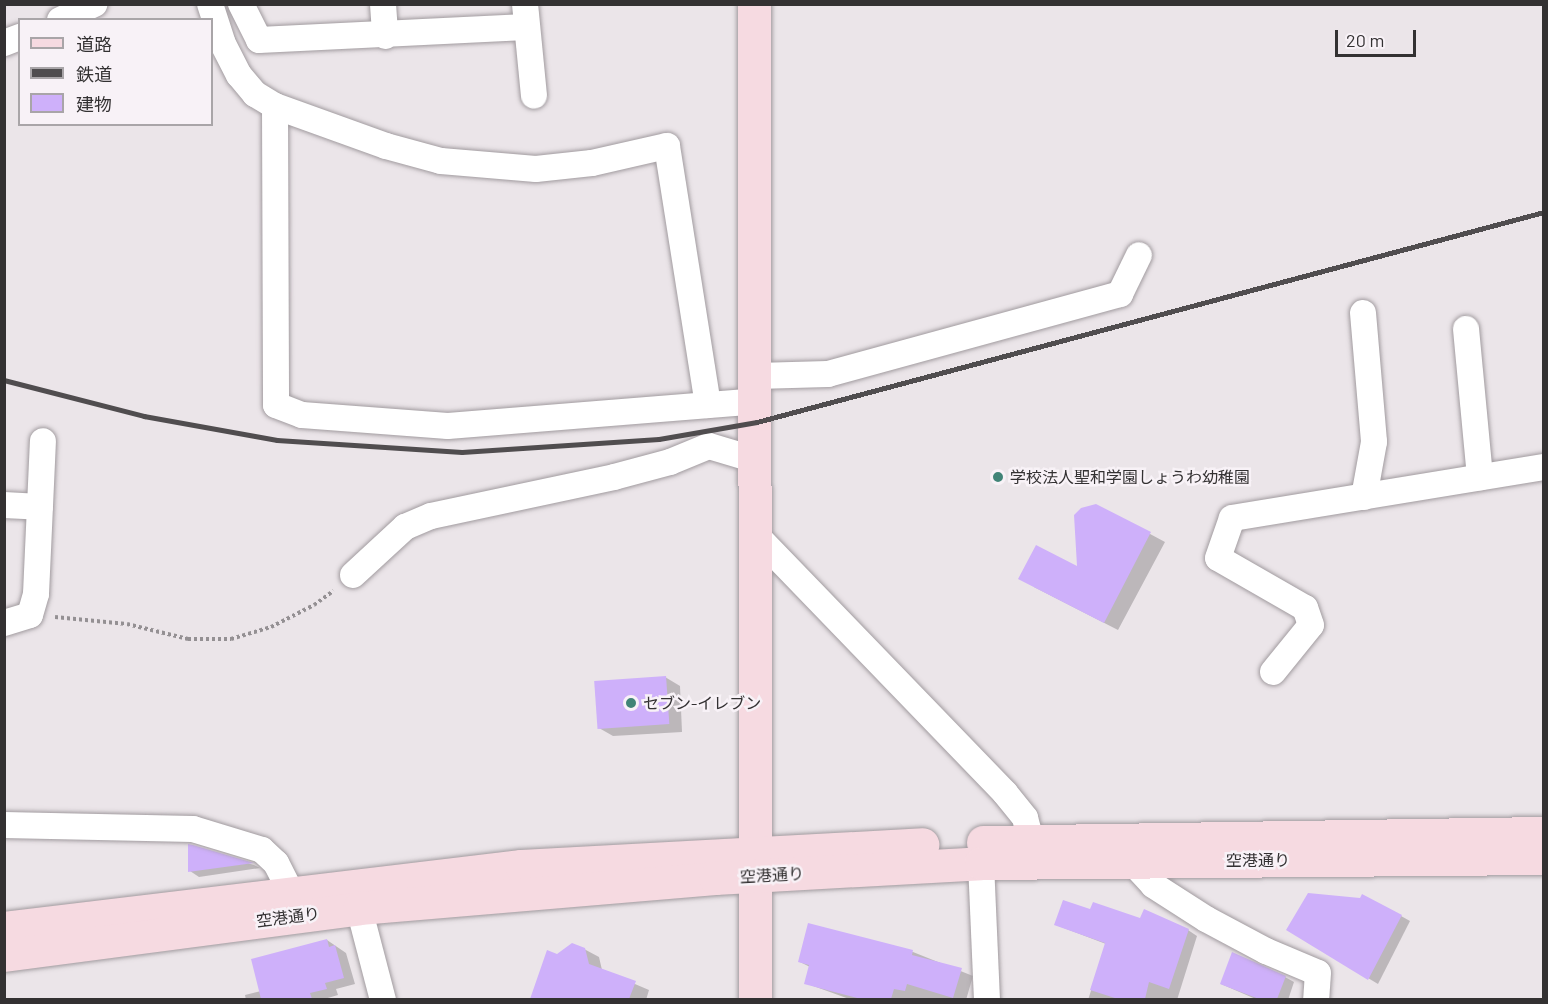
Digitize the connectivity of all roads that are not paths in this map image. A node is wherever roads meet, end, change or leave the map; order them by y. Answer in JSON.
{"nodes":[{"id":1,"x":94,"y":4,"type":"edge"},
{"id":2,"x":210,"y":4,"type":"edge"},
{"id":3,"x":241,"y":4,"type":"edge"},
{"id":4,"x":383,"y":4,"type":"edge"},
{"id":5,"x":754,"y":4,"type":"edge"},
{"id":6,"x":526,"y":16,"type":"edge"},
{"id":7,"x":64,"y":18,"type":"edge"},
{"id":8,"x":385,"y":36,"type":"junction"},
{"id":9,"x":534,"y":96,"type":"dead end"},
{"id":10,"x":275,"y":106,"type":"junction"},
{"id":11,"x":1139,"y":255,"type":"dead end"},
{"id":12,"x":1363,"y":312,"type":"dead end"},
{"id":13,"x":1466,"y":329,"type":"dead end"},
{"id":14,"x":756,"y":388,"type":"junction"},
{"id":15,"x":708,"y":405,"type":"junction"},
{"id":16,"x":43,"y":441,"type":"dead end"},
{"id":17,"x":756,"y":460,"type":"junction"},
{"id":18,"x":1544,"y":467,"type":"edge"},
{"id":19,"x":1480,"y":477,"type":"junction"},
{"id":20,"x":1364,"y":497,"type":"junction"},
{"id":21,"x":4,"y":505,"type":"edge"},
{"id":22,"x":40,"y":507,"type":"junction"},
{"id":23,"x":756,"y":535,"type":"junction"},
{"id":24,"x":353,"y":575,"type":"road end"},
{"id":25,"x":4,"y":623,"type":"edge"},
{"id":26,"x":1274,"y":672,"type":"dead end"},
{"id":27,"x":4,"y":825,"type":"edge"},
{"id":28,"x":1544,"y":833,"type":"edge"},
{"id":29,"x":1031,"y":840,"type":"junction"},
{"id":30,"x":1544,"y":858,"type":"edge"},
{"id":31,"x":1131,"y":861,"type":"junction"},
{"id":32,"x":755,"y":863,"type":"junction"},
{"id":33,"x":981,"y":864,"type":"junction"},
{"id":34,"x":290,"y":891,"type":"junction"},
{"id":35,"x":360,"y":908,"type":"junction"},
{"id":36,"x":4,"y":928,"type":"edge"},
{"id":37,"x":4,"y":955,"type":"edge"},
{"id":38,"x":383,"y":999,"type":"edge"},
{"id":39,"x":755,"y":999,"type":"edge"},
{"id":40,"x":987,"y":999,"type":"edge"},
{"id":41,"x":1316,"y":999,"type":"edge"}],
"edges":[{"from":1,"to":7,"type":"street"},
{"from":2,"to":10,"type":"street"},
{"from":3,"to":8,"type":"street"},
{"from":4,"to":8,"type":"street"},
{"from":5,"to":14,"type":"street"},
{"from":6,"to":8,"type":"street"},
{"from":6,"to":9,"type":"street"},
{"from":10,"to":15,"type":"street"},
{"from":10,"to":15,"type":"street"},
{"from":11,"to":14,"type":"street"},
{"from":12,"to":20,"type":"street"},
{"from":13,"to":19,"type":"street"},
{"from":14,"to":15,"type":"street"},
{"from":14,"to":17,"type":"street"},
{"from":16,"to":22,"type":"street"},
{"from":17,"to":23,"type":"street"},
{"from":17,"to":24,"type":"street"},
{"from":18,"to":19,"type":"street"},
{"from":19,"to":20,"type":"street"},
{"from":20,"to":26,"type":"street"},
{"from":21,"to":22,"type":"street"},
{"from":22,"to":25,"type":"street"},
{"from":23,"to":29,"type":"street"},
{"from":23,"to":32,"type":"street"},
{"from":27,"to":34,"type":"street"},
{"from":28,"to":29,"type":"street","name":"空港通り"},
{"from":29,"to":32,"type":"street","name":"空港通り"},
{"from":30,"to":31,"type":"street","name":"空港通り"},
{"from":31,"to":33,"type":"street","name":"空港通り"},
{"from":31,"to":41,"type":"street"},
{"from":32,"to":33,"type":"street","name":"空港通り"},
{"from":32,"to":34,"type":"street","name":"空港通り"},
{"from":32,"to":35,"type":"street","name":"空港通り"},
{"from":32,"to":39,"type":"street"},
{"from":33,"to":40,"type":"street"},
{"from":34,"to":36,"type":"street","name":"空港通り"},
{"from":35,"to":37,"type":"street","name":"空港通り"},
{"from":35,"to":38,"type":"street"}]}
